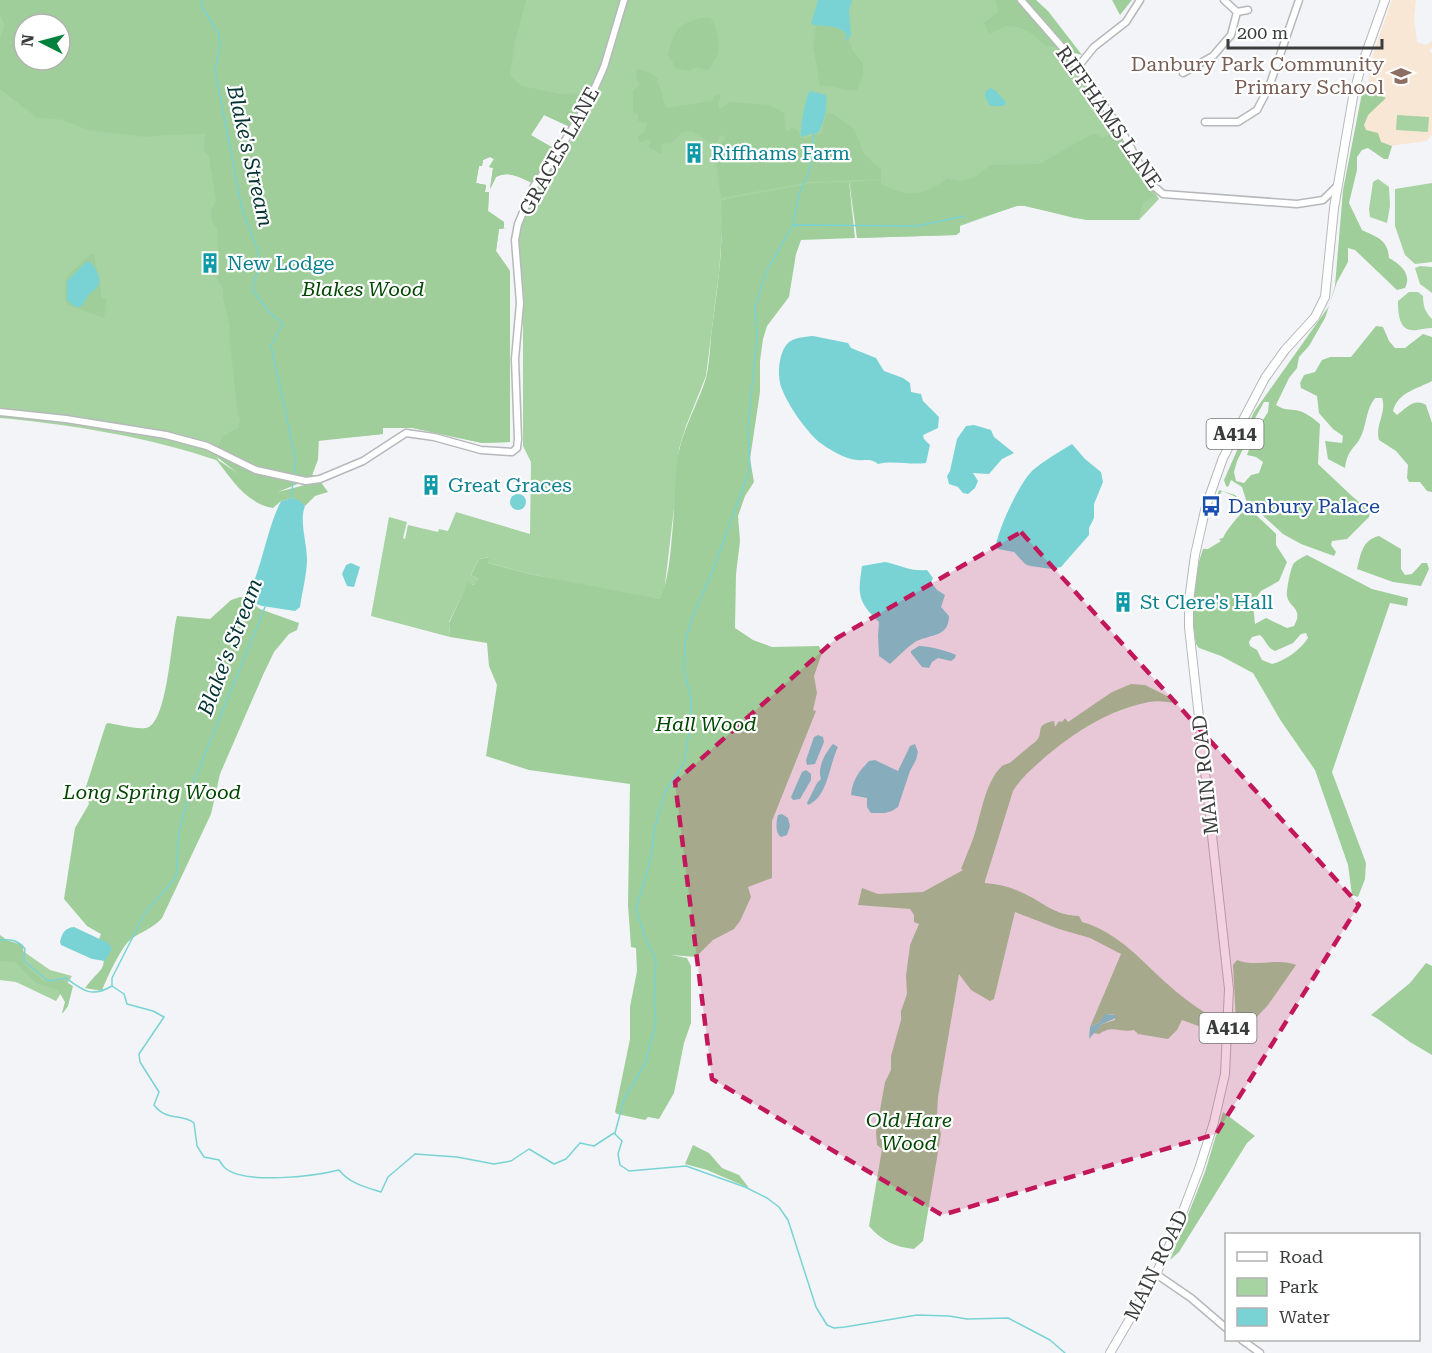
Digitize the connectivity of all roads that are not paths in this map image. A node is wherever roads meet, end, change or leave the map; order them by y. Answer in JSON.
{"nodes":[{"id":1,"x":624,"y":0,"type":"edge"},
{"id":2,"x":1021,"y":0,"type":"edge"},
{"id":3,"x":1140,"y":0,"type":"edge"},
{"id":4,"x":1224,"y":0,"type":"edge"},
{"id":5,"x":1299,"y":0,"type":"edge"},
{"id":6,"x":1385,"y":0,"type":"edge"},
{"id":7,"x":1248,"y":10,"type":"dead end"},
{"id":8,"x":1237,"y":12,"type":"junction"},
{"id":9,"x":1069,"y":55,"type":"junction"},
{"id":10,"x":1084,"y":61,"type":"junction"},
{"id":11,"x":1077,"y":68,"type":"junction"},
{"id":12,"x":1183,"y":73,"type":"dead end"},
{"id":13,"x":1205,"y":122,"type":"dead end"},
{"id":14,"x":1338,"y":186,"type":"junction"},
{"id":15,"x":1323,"y":200,"type":"junction"},
{"id":16,"x":1334,"y":208,"type":"junction"},
{"id":17,"x":0,"y":412,"type":"edge"},
{"id":18,"x":1156,"y":1274,"type":"junction"},
{"id":19,"x":1225,"y":1326,"type":"edge"},
{"id":20,"x":1243,"y":1341,"type":"edge"},
{"id":21,"x":1110,"y":1353,"type":"edge"},
{"id":22,"x":1260,"y":1353,"type":"edge"}],
"edges":[{"from":1,"to":17,"type":"street","name":"GRACES LANE"},
{"from":2,"to":9,"type":"street","name":"RIFFHAMS LANE"},
{"from":3,"to":10,"type":"street"},
{"from":4,"to":8,"type":"street"},
{"from":5,"to":13,"type":"street"},
{"from":6,"to":14,"type":"main road","number":"A414"},
{"from":7,"to":8,"type":"street"},
{"from":8,"to":12,"type":"street"},
{"from":9,"to":10,"type":"street"},
{"from":9,"to":11,"type":"street","name":"RIFFHAMS LANE"},
{"from":10,"to":11,"type":"street"},
{"from":11,"to":15,"type":"street","name":"RIFFHAMS LANE"},
{"from":14,"to":15,"type":"street"},
{"from":14,"to":16,"type":"main road","number":"A414"},
{"from":15,"to":16,"type":"street"},
{"from":16,"to":18,"type":"main road","name":"MAIN ROAD","number":"A414"},
{"from":18,"to":19,"type":"street"},
{"from":18,"to":21,"type":"main road","name":"MAIN ROAD","number":"A414"},
{"from":20,"to":22,"type":"street"}]}
